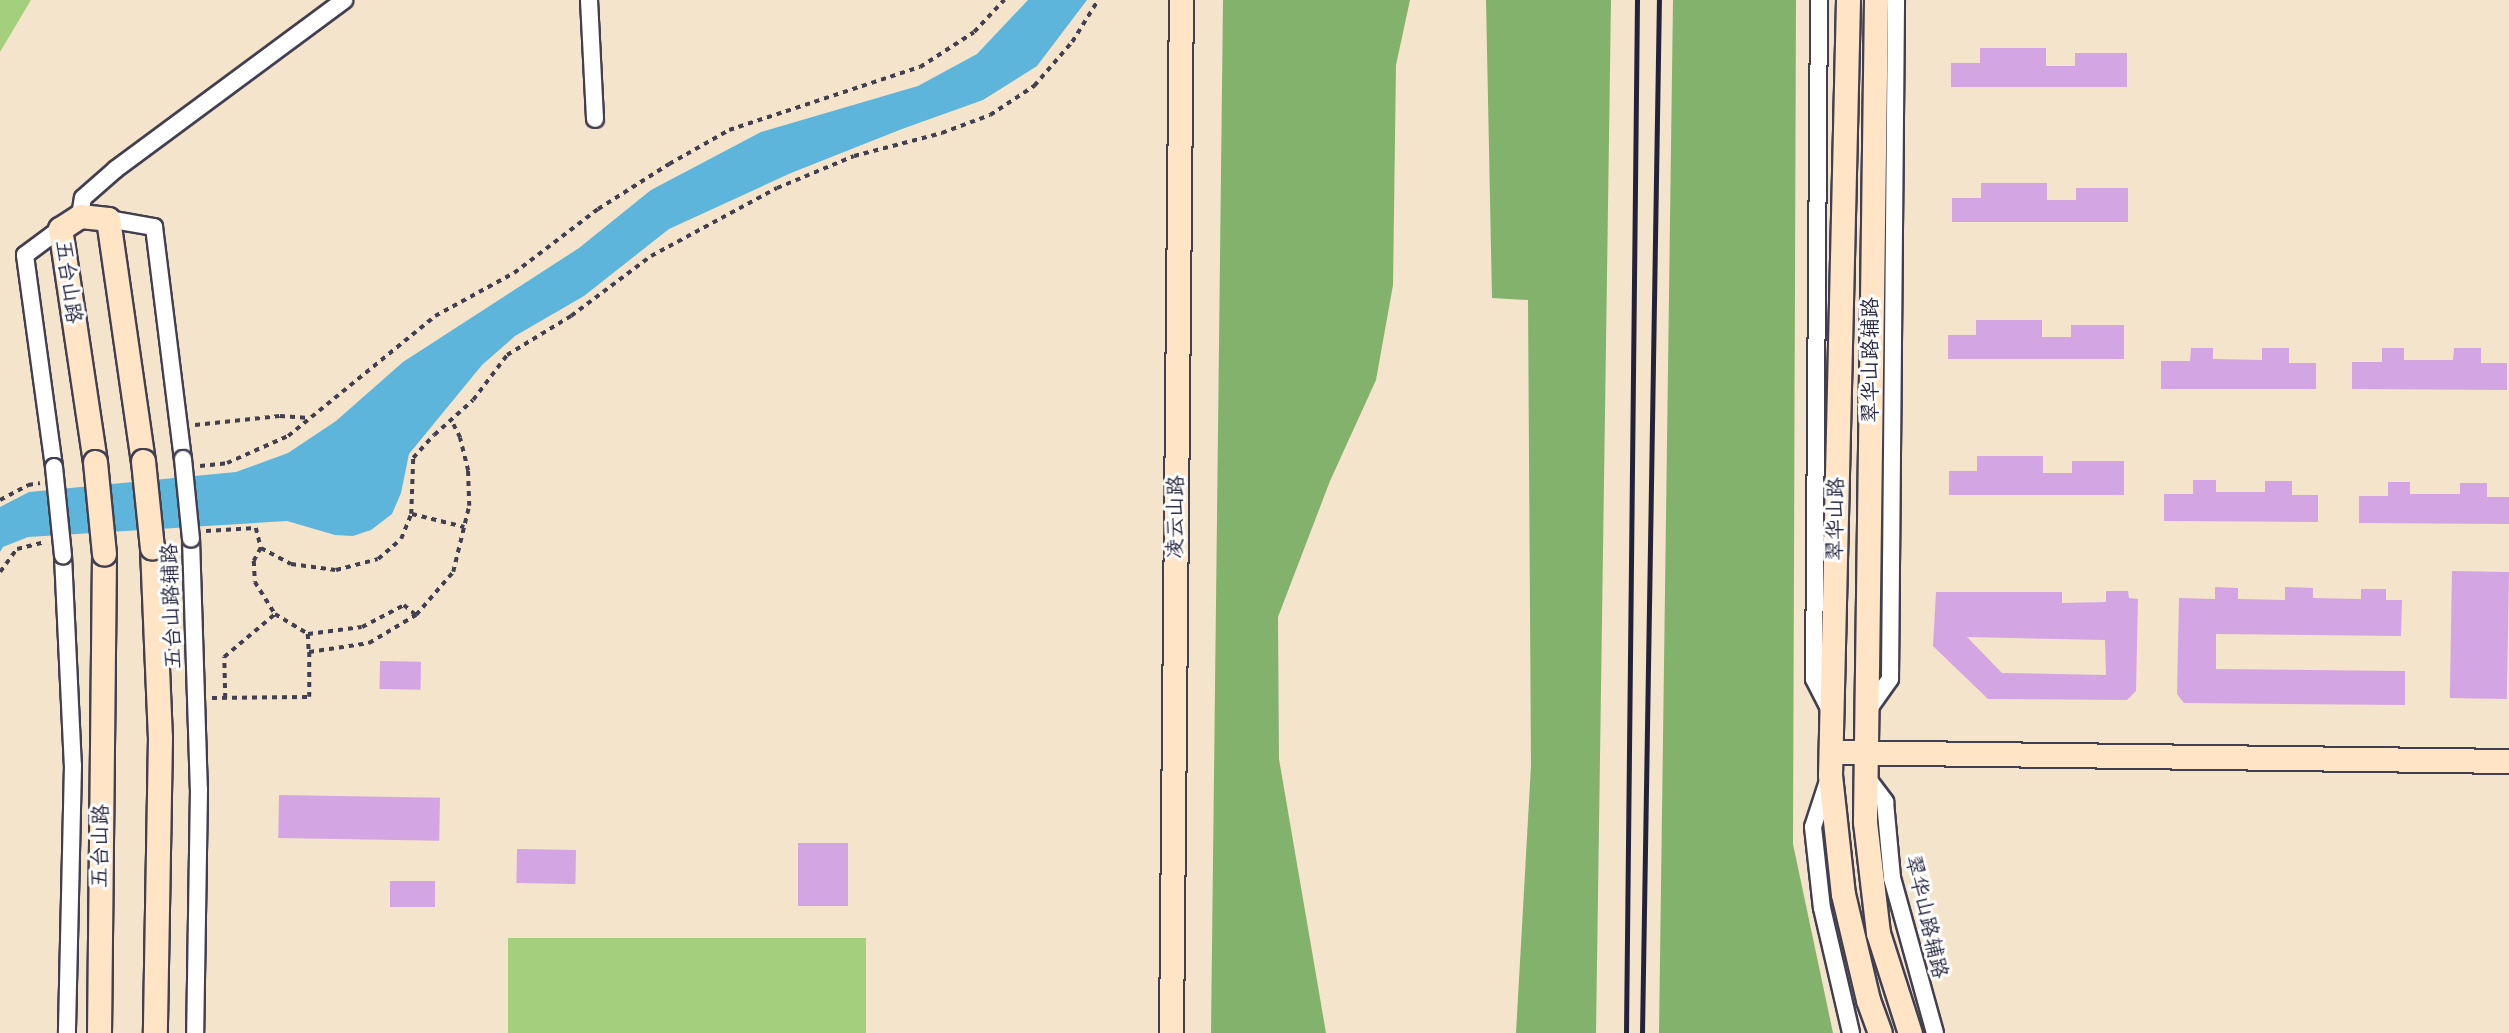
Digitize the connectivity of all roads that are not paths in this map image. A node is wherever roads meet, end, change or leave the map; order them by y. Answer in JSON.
{"nodes":[{"id":1,"x":344,"y":0,"type":"edge"},
{"id":2,"x":589,"y":0,"type":"edge"},
{"id":3,"x":1181,"y":0,"type":"edge"},
{"id":4,"x":1819,"y":0,"type":"edge"},
{"id":5,"x":1847,"y":0,"type":"edge"},
{"id":6,"x":1876,"y":0,"type":"edge"},
{"id":7,"x":1895,"y":0,"type":"edge"},
{"id":8,"x":595,"y":119,"type":"dead end"},
{"id":9,"x":80,"y":216,"type":"junction"},
{"id":10,"x":108,"y":219,"type":"junction"},
{"id":11,"x":60,"y":229,"type":"junction"},
{"id":12,"x":1832,"y":713,"type":"junction"},
{"id":13,"x":1866,"y":713,"type":"junction"},
{"id":14,"x":2509,"y":761,"type":"edge"},
{"id":15,"x":1865,"y":762,"type":"junction"},
{"id":16,"x":1831,"y":764,"type":"junction"},
{"id":17,"x":67,"y":1033,"type":"edge"},
{"id":18,"x":99,"y":1033,"type":"edge"},
{"id":19,"x":155,"y":1033,"type":"edge"},
{"id":20,"x":195,"y":1033,"type":"edge"},
{"id":21,"x":1171,"y":1033,"type":"edge"},
{"id":22,"x":1851,"y":1033,"type":"edge"},
{"id":23,"x":1880,"y":1033,"type":"edge"},
{"id":24,"x":1910,"y":1033,"type":"edge"},
{"id":25,"x":1934,"y":1033,"type":"edge"}],
"edges":[{"from":1,"to":9,"type":"street"},
{"from":2,"to":8,"type":"street"},
{"from":3,"to":21,"type":"street","name":"凌云山路"},
{"from":4,"to":12,"type":"street"},
{"from":5,"to":12,"type":"street","name":"翠华山路"},
{"from":6,"to":13,"type":"street","name":"翠华山路"},
{"from":7,"to":13,"type":"street","name":"翠华山路辅路"},
{"from":9,"to":10,"type":"street","name":"五台山路"},
{"from":9,"to":11,"type":"street","name":"五台山路"},
{"from":10,"to":19,"type":"street","bridge":true},
{"from":10,"to":20,"type":"street","name":"五台山路辅路","bridge":true},
{"from":11,"to":17,"type":"street","bridge":true},
{"from":11,"to":18,"type":"street","name":"五台山路","bridge":true},
{"from":12,"to":16,"type":"street","name":"翠华山路"},
{"from":13,"to":15,"type":"street","name":"翠华山路"},
{"from":14,"to":15,"type":"street"},
{"from":15,"to":16,"type":"street"},
{"from":15,"to":24,"type":"street","name":"翠华山路"},
{"from":15,"to":25,"type":"street","name":"翠华山路辅路"},
{"from":16,"to":22,"type":"street"},
{"from":16,"to":23,"type":"street","name":"翠华山路"}]}
